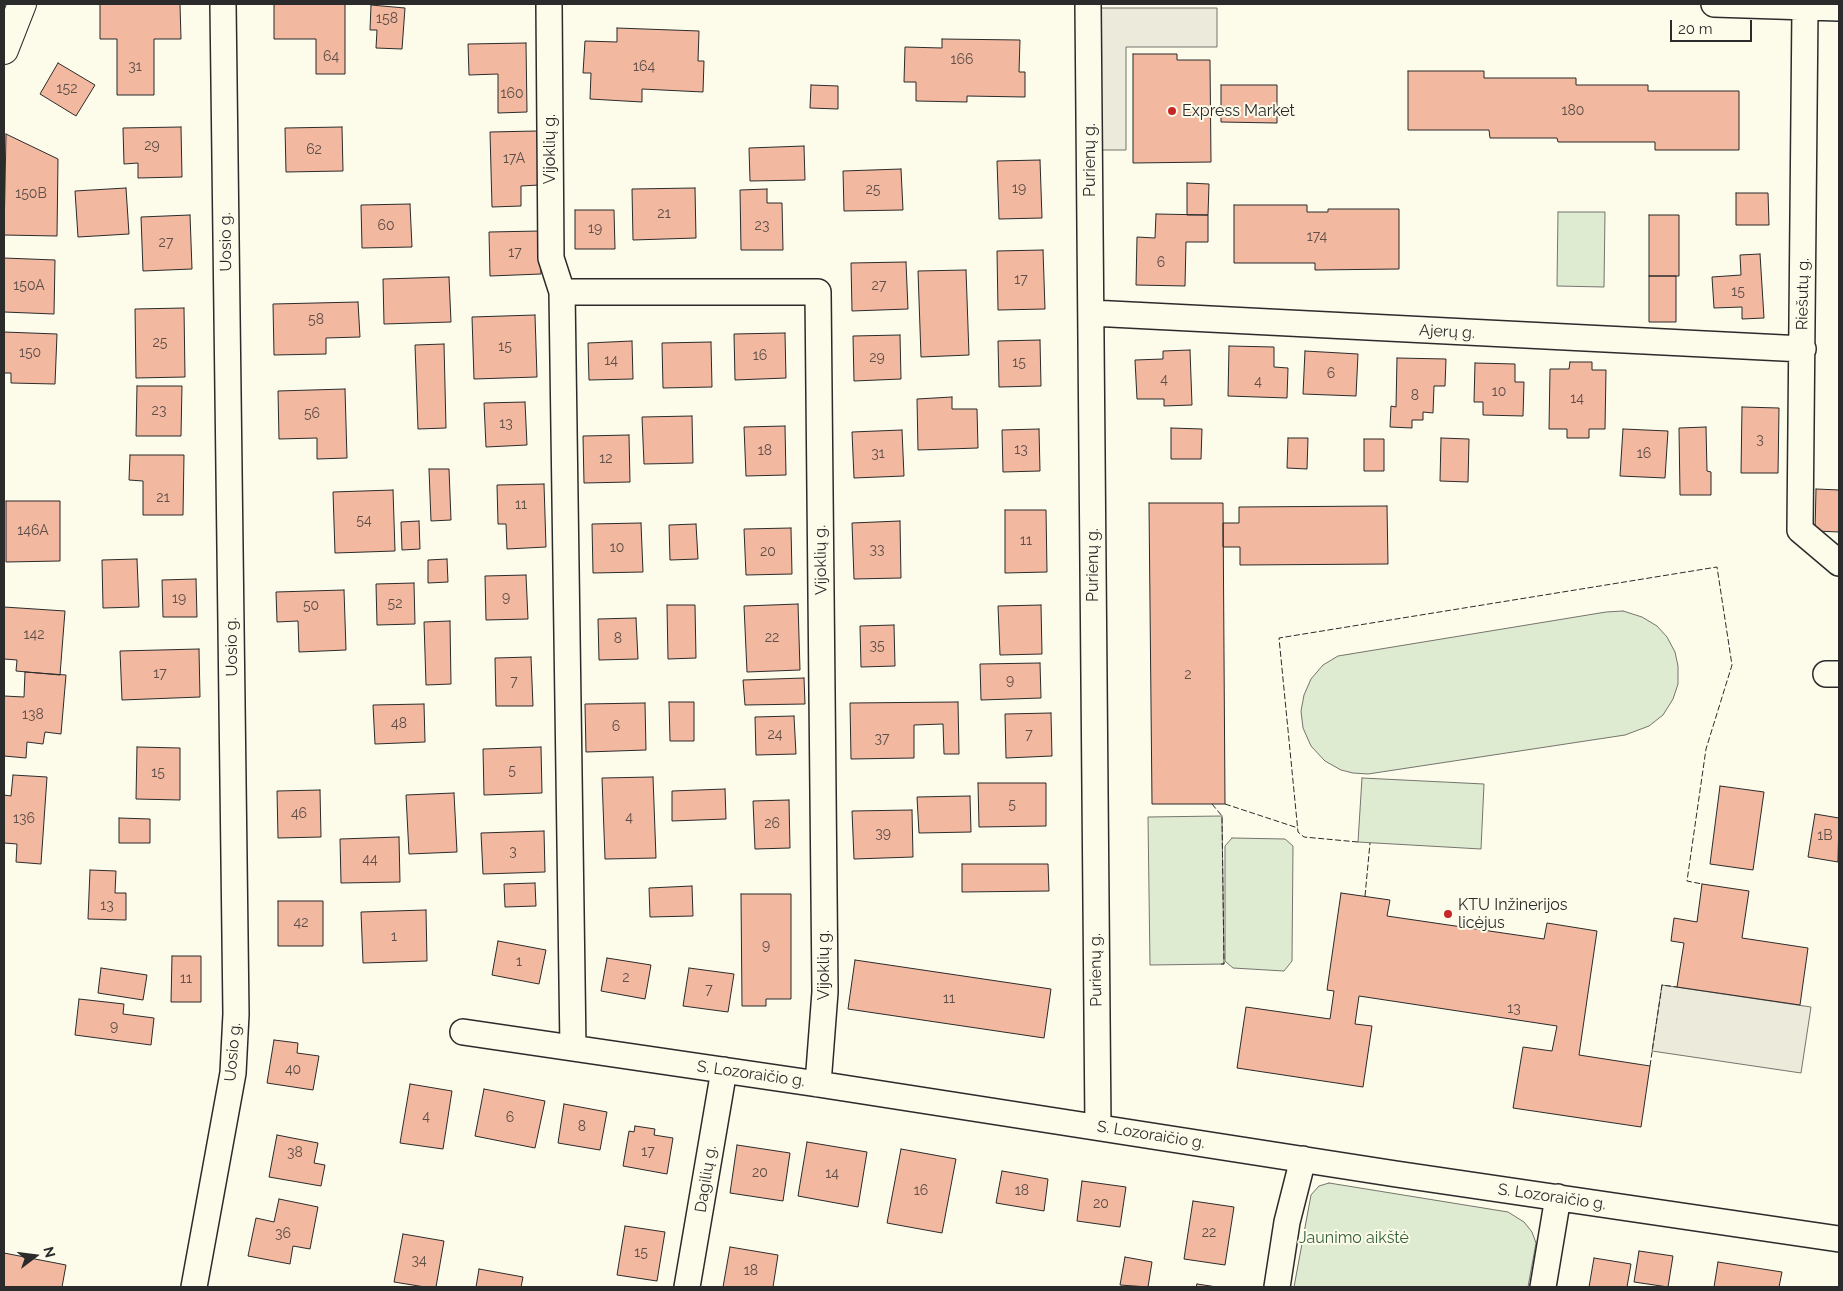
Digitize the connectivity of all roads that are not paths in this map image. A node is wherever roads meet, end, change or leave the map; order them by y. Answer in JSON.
{"nodes":[{"id":1,"x":22,"y":4,"type":"edge"},
{"id":2,"x":223,"y":4,"type":"edge"},
{"id":3,"x":549,"y":4,"type":"edge"},
{"id":4,"x":1088,"y":4,"type":"edge"},
{"id":5,"x":1714,"y":4,"type":"edge"},
{"id":6,"x":1805,"y":7,"type":"junction"},
{"id":7,"x":1839,"y":8,"type":"edge"},
{"id":8,"x":4,"y":50,"type":"edge"},
{"id":9,"x":562,"y":292,"type":"junction"},
{"id":10,"x":1091,"y":313,"type":"junction"},
{"id":11,"x":1803,"y":349,"type":"junction"},
{"id":12,"x":1839,"y":563,"type":"edge"},
{"id":13,"x":463,"y":1032,"type":"dead end"},
{"id":14,"x":573,"y":1048,"type":"junction"},
{"id":15,"x":724,"y":1070,"type":"junction"},
{"id":16,"x":818,"y":1084,"type":"junction"},
{"id":17,"x":1098,"y":1127,"type":"junction"},
{"id":18,"x":1303,"y":1158,"type":"junction"},
{"id":19,"x":1558,"y":1198,"type":"junction"},
{"id":20,"x":1839,"y":1239,"type":"edge"},
{"id":21,"x":194,"y":1287,"type":"edge"},
{"id":22,"x":687,"y":1287,"type":"edge"},
{"id":23,"x":1277,"y":1287,"type":"edge"},
{"id":24,"x":1543,"y":1287,"type":"edge"}],
"edges":[{"from":1,"to":8,"type":"street"},
{"from":2,"to":21,"type":"street","name":"Uosio g."},
{"from":3,"to":9,"type":"street","name":"Vijoklių g."},
{"from":4,"to":10,"type":"street","name":"Purienų g."},
{"from":5,"to":6,"type":"street"},
{"from":6,"to":7,"type":"street"},
{"from":6,"to":11,"type":"street","name":"Riešutų g."},
{"from":9,"to":14,"type":"street","name":"Vijoklių g."},
{"from":9,"to":16,"type":"street","name":"Vijoklių g."},
{"from":10,"to":11,"type":"street","name":"Ajerų g."},
{"from":10,"to":17,"type":"street","name":"Purienų g."},
{"from":11,"to":12,"type":"street","name":"Riešutų g."},
{"from":13,"to":14,"type":"street","name":"S. Lozoraičio g."},
{"from":14,"to":15,"type":"street","name":"S. Lozoraičio g."},
{"from":15,"to":16,"type":"street","name":"S. Lozoraičio g."},
{"from":15,"to":22,"type":"street","name":"Dagilių g."},
{"from":16,"to":17,"type":"street","name":"S. Lozoraičio g."},
{"from":17,"to":18,"type":"street","name":"S. Lozoraičio g."},
{"from":18,"to":19,"type":"street","name":"S. Lozoraičio g."},
{"from":18,"to":23,"type":"street"},
{"from":19,"to":20,"type":"street","name":"S. Lozoraičio g."},
{"from":19,"to":24,"type":"street"}]}
